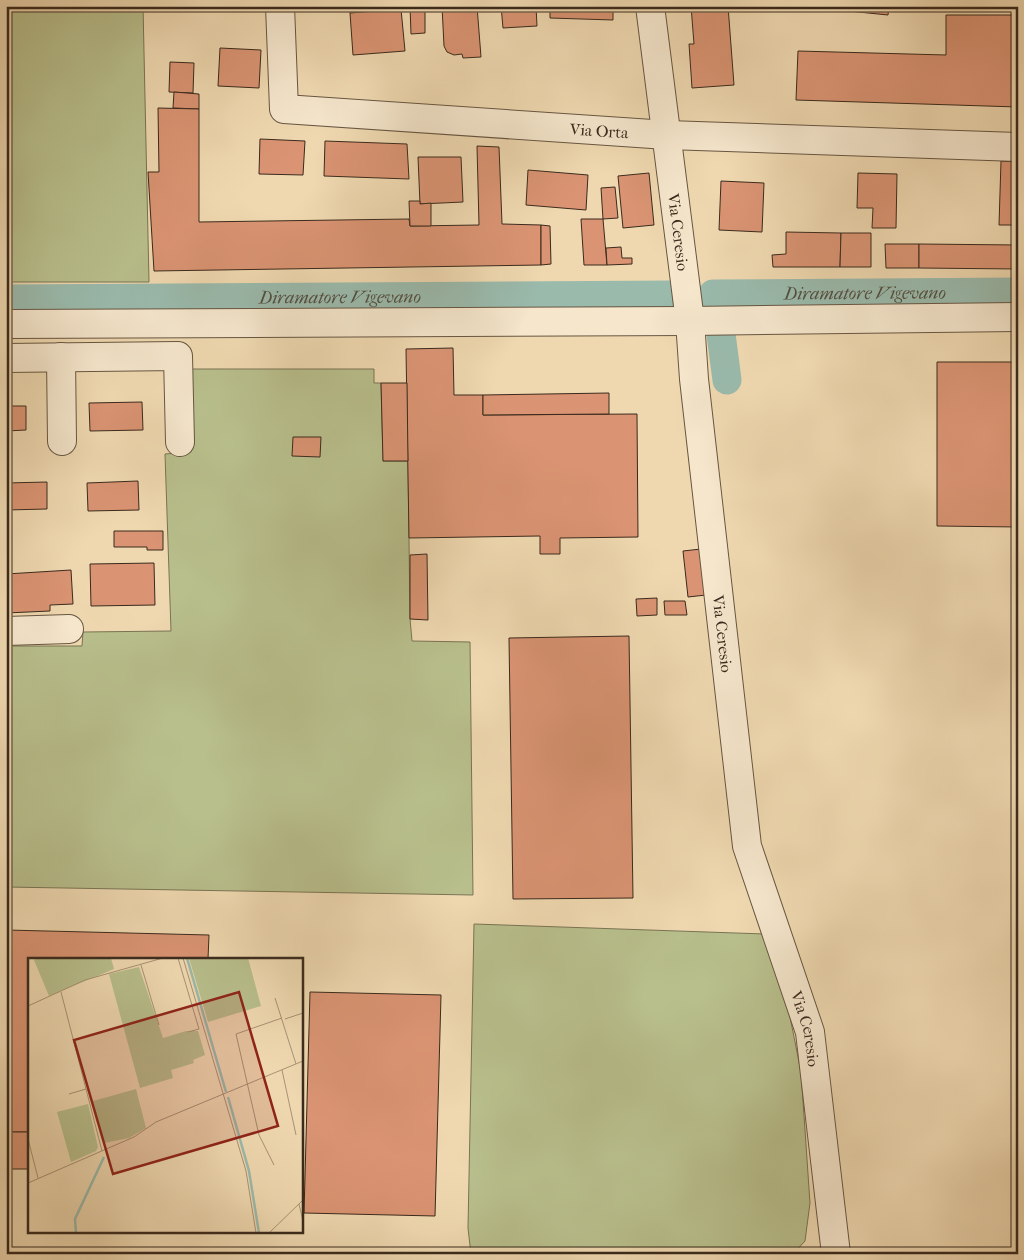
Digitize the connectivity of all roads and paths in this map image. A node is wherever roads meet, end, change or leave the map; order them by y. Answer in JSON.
{"nodes":[{"id":1,"x":280,"y":6,"type":"edge"},
{"id":2,"x":650,"y":6,"type":"edge"},
{"id":3,"x":667,"y":135,"type":"junction"},
{"id":4,"x":1018,"y":147,"type":"edge"},
{"id":5,"x":1018,"y":317,"type":"edge"},
{"id":6,"x":697,"y":321,"type":"junction"},
{"id":7,"x":6,"y":324,"type":"edge"},
{"id":8,"x":61,"y":357,"type":"junction"},
{"id":9,"x":6,"y":358,"type":"edge"},
{"id":10,"x":62,"y":441,"type":"dead end"},
{"id":11,"x":180,"y":442,"type":"dead end"},
{"id":12,"x":69,"y":629,"type":"dead end"},
{"id":13,"x":6,"y":631,"type":"edge"},
{"id":14,"x":836,"y":1254,"type":"edge"}],
"edges":[{"from":1,"to":3,"type":"street","name":"Via Orta"},
{"from":2,"to":3,"type":"street","name":"Via Ceresio"},
{"from":3,"to":4,"type":"street","name":"Via Orta"},
{"from":3,"to":6,"type":"street","name":"Via Ceresio"},
{"from":5,"to":6,"type":"street"},
{"from":6,"to":7,"type":"street"},
{"from":6,"to":14,"type":"street","name":"Via Ceresio"},
{"from":8,"to":9,"type":"street"},
{"from":8,"to":10,"type":"street"},
{"from":8,"to":11,"type":"street"},
{"from":12,"to":13,"type":"street"}]}
